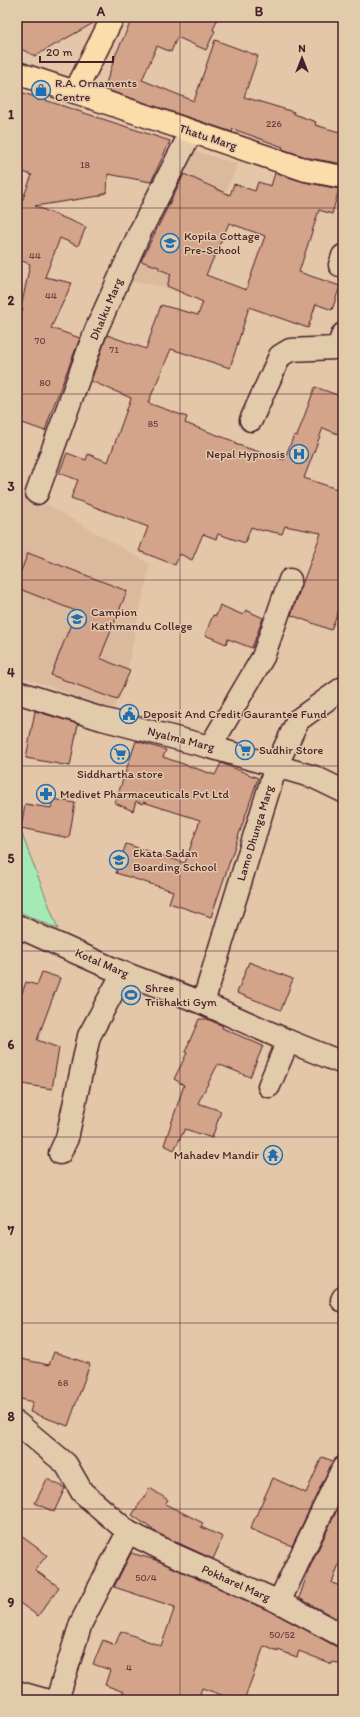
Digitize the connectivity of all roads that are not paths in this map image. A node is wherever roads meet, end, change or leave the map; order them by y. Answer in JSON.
{"nodes":[{"id":1,"x":112,"y":17,"type":"edge"},
{"id":2,"x":17,"y":73,"type":"edge"},
{"id":3,"x":75,"y":92,"type":"junction"},
{"id":4,"x":191,"y":132,"type":"junction"},
{"id":5,"x":343,"y":177,"type":"edge"},
{"id":6,"x":343,"y":334,"type":"edge"},
{"id":7,"x":251,"y":420,"type":"dead end"},
{"id":8,"x":37,"y":493,"type":"dead end"},
{"id":9,"x":290,"y":580,"type":"dead end"},
{"id":10,"x":343,"y":688,"type":"edge"},
{"id":11,"x":17,"y":692,"type":"edge"},
{"id":12,"x":210,"y":747,"type":"junction"},
{"id":13,"x":276,"y":766,"type":"junction"},
{"id":14,"x":343,"y":791,"type":"edge"},
{"id":15,"x":17,"y":926,"type":"edge"},
{"id":16,"x":123,"y":973,"type":"junction"},
{"id":17,"x":203,"y":1003,"type":"junction"},
{"id":18,"x":288,"y":1041,"type":"junction"},
{"id":19,"x":343,"y":1063,"type":"edge"},
{"id":20,"x":269,"y":1086,"type":"dead end"},
{"id":21,"x":60,"y":1153,"type":"dead end"},
{"id":22,"x":17,"y":1423,"type":"edge"},
{"id":23,"x":343,"y":1468,"type":"edge"},
{"id":24,"x":128,"y":1532,"type":"junction"},
{"id":25,"x":279,"y":1602,"type":"junction"},
{"id":26,"x":343,"y":1636,"type":"edge"},
{"id":27,"x":17,"y":1692,"type":"edge"},
{"id":28,"x":45,"y":1700,"type":"edge"},
{"id":29,"x":57,"y":1700,"type":"edge"}],
"edges":[{"from":1,"to":3,"type":"main road"},
{"from":2,"to":3,"type":"main road","name":"Thatu Marg"},
{"from":3,"to":4,"type":"main road","name":"Thatu Marg"},
{"from":4,"to":5,"type":"main road","name":"Thatu Marg"},
{"from":4,"to":8,"type":"street","name":"Dhalku Marg"},
{"from":6,"to":7,"type":"street"},
{"from":9,"to":12,"type":"street"},
{"from":10,"to":13,"type":"street","name":"Lamo Dhunga Marg"},
{"from":11,"to":12,"type":"street","name":"Nyalma Marg"},
{"from":12,"to":13,"type":"street","name":"Nyalma Marg"},
{"from":13,"to":14,"type":"street","name":"Nyalma Marg"},
{"from":13,"to":17,"type":"street","name":"Lamo Dhunga Marg"},
{"from":15,"to":16,"type":"street","name":"Kotal Marg"},
{"from":16,"to":17,"type":"street","name":"Kotal Marg"},
{"from":16,"to":21,"type":"street"},
{"from":17,"to":18,"type":"street","name":"Kotal Marg"},
{"from":18,"to":19,"type":"street","name":"Kotal Marg"},
{"from":18,"to":20,"type":"street"},
{"from":22,"to":24,"type":"street","name":"Pokharel Marg"},
{"from":23,"to":25,"type":"street"},
{"from":24,"to":25,"type":"street","name":"Pokharel Marg"},
{"from":24,"to":29,"type":"street"},
{"from":25,"to":26,"type":"street","name":"Pokharel Marg"},
{"from":27,"to":28,"type":"street"}]}
